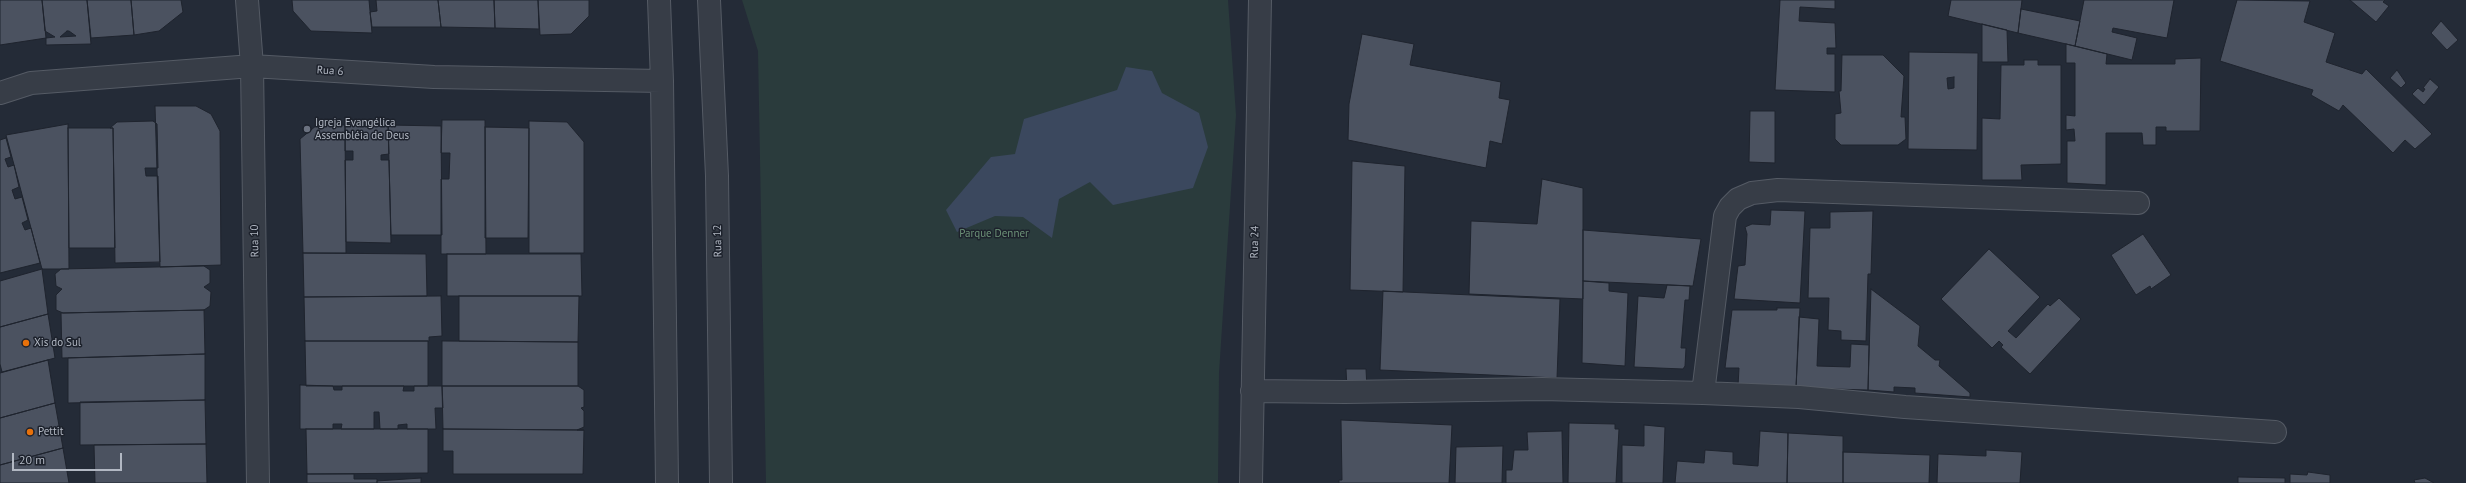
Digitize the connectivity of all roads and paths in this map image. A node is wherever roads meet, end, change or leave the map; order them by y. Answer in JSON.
{"nodes":[{"id":1,"x":247,"y":0,"type":"edge"},
{"id":2,"x":659,"y":0,"type":"edge"},
{"id":3,"x":709,"y":0,"type":"edge"},
{"id":4,"x":1260,"y":0,"type":"edge"},
{"id":5,"x":252,"y":66,"type":"junction"},
{"id":6,"x":662,"y":81,"type":"junction"},
{"id":7,"x":0,"y":93,"type":"edge"},
{"id":8,"x":2138,"y":204,"type":"dead end"},
{"id":9,"x":1252,"y":391,"type":"junction"},
{"id":10,"x":1704,"y":393,"type":"junction"},
{"id":11,"x":2275,"y":432,"type":"dead end"},
{"id":12,"x":258,"y":483,"type":"edge"},
{"id":13,"x":667,"y":483,"type":"edge"},
{"id":14,"x":721,"y":483,"type":"edge"},
{"id":15,"x":1251,"y":483,"type":"edge"}],
"edges":[{"from":1,"to":5,"type":"street","name":"Rua 10"},
{"from":2,"to":6,"type":"street"},
{"from":3,"to":14,"type":"street","name":"Rua 12"},
{"from":4,"to":9,"type":"street","name":"Rua 24"},
{"from":5,"to":6,"type":"street","name":"Rua 6"},
{"from":5,"to":7,"type":"street","name":"Rua 6"},
{"from":5,"to":12,"type":"street","name":"Rua 10"},
{"from":6,"to":13,"type":"street"},
{"from":8,"to":10,"type":"street"},
{"from":9,"to":10,"type":"street"},
{"from":9,"to":15,"type":"street","name":"Rua 24"},
{"from":10,"to":11,"type":"street"}]}
